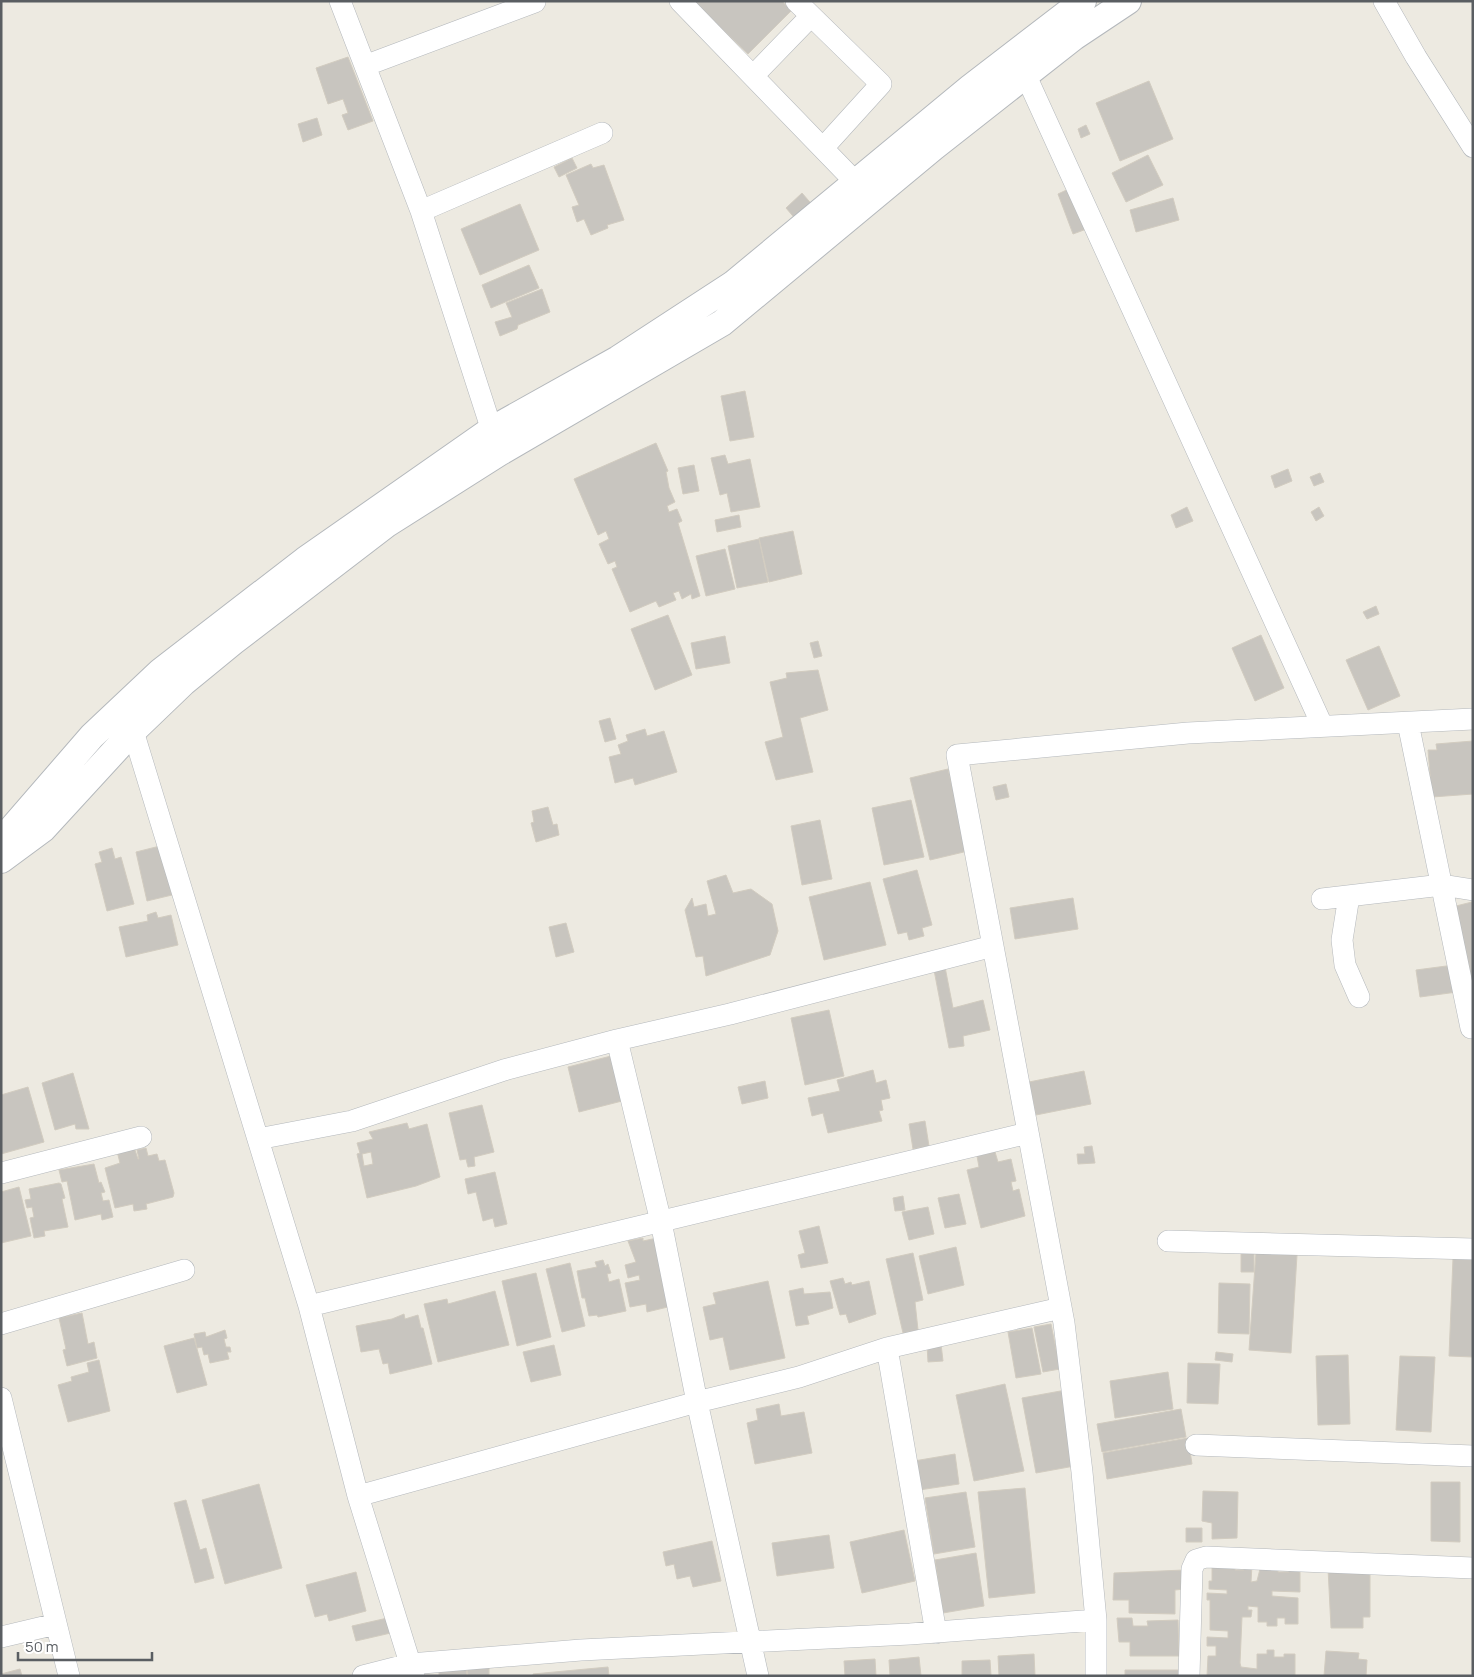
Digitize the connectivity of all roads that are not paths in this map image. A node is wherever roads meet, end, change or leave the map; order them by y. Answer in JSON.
{"nodes":[{"id":1,"x":340,"y":1,"type":"edge"},
{"id":2,"x":680,"y":1,"type":"edge"},
{"id":3,"x":1083,"y":1,"type":"edge"},
{"id":4,"x":1128,"y":1,"type":"edge"},
{"id":5,"x":1384,"y":1,"type":"edge"},
{"id":6,"x":535,"y":2,"type":"edge"},
{"id":7,"x":804,"y":8,"type":"edge"},
{"id":8,"x":366,"y":66,"type":"junction"},
{"id":9,"x":753,"y":76,"type":"junction"},
{"id":10,"x":1026,"y":76,"type":"junction"},
{"id":11,"x":991,"y":87,"type":"junction"},
{"id":12,"x":602,"y":133,"type":"dead end"},
{"id":13,"x":1473,"y":147,"type":"edge"},
{"id":14,"x":823,"y":148,"type":"junction"},
{"id":15,"x":864,"y":191,"type":"junction"},
{"id":16,"x":421,"y":211,"type":"junction"},
{"id":17,"x":495,"y":441,"type":"junction"},
{"id":18,"x":1473,"y":719,"type":"edge"},
{"id":19,"x":1408,"y":722,"type":"junction"},
{"id":20,"x":1322,"y":725,"type":"junction"},
{"id":21,"x":133,"y":731,"type":"junction"},
{"id":22,"x":1,"y":841,"type":"edge"},
{"id":23,"x":1,"y":860,"type":"edge"},
{"id":24,"x":1442,"y":885,"type":"junction"},
{"id":25,"x":1473,"y":890,"type":"edge"},
{"id":26,"x":1349,"y":896,"type":"junction"},
{"id":27,"x":1322,"y":899,"type":"dead end"},
{"id":28,"x":993,"y":946,"type":"junction"},
{"id":29,"x":1359,"y":997,"type":"dead end"},
{"id":30,"x":1471,"y":1028,"type":"dead end"},
{"id":31,"x":617,"y":1040,"type":"junction"},
{"id":32,"x":1028,"y":1133,"type":"junction"},
{"id":33,"x":141,"y":1138,"type":"dead end"},
{"id":34,"x":258,"y":1139,"type":"junction"},
{"id":35,"x":1,"y":1173,"type":"edge"},
{"id":36,"x":661,"y":1222,"type":"junction"},
{"id":37,"x":1168,"y":1241,"type":"dead end"},
{"id":38,"x":1473,"y":1249,"type":"edge"},
{"id":39,"x":184,"y":1270,"type":"dead end"},
{"id":40,"x":309,"y":1306,"type":"junction"},
{"id":41,"x":1061,"y":1308,"type":"junction"},
{"id":42,"x":1,"y":1324,"type":"edge"},
{"id":43,"x":887,"y":1348,"type":"junction"},
{"id":44,"x":1,"y":1398,"type":"edge"},
{"id":45,"x":697,"y":1402,"type":"junction"},
{"id":46,"x":1196,"y":1446,"type":"dead end"},
{"id":47,"x":1473,"y":1456,"type":"edge"},
{"id":48,"x":358,"y":1496,"type":"junction"},
{"id":49,"x":1473,"y":1568,"type":"edge"},
{"id":50,"x":1096,"y":1620,"type":"junction"},
{"id":51,"x":56,"y":1624,"type":"junction"},
{"id":52,"x":936,"y":1632,"type":"junction"},
{"id":53,"x":1,"y":1637,"type":"edge"},
{"id":54,"x":750,"y":1642,"type":"junction"},
{"id":55,"x":412,"y":1670,"type":"edge"},
{"id":56,"x":69,"y":1676,"type":"edge"},
{"id":57,"x":363,"y":1676,"type":"edge"},
{"id":58,"x":758,"y":1676,"type":"edge"},
{"id":59,"x":1096,"y":1676,"type":"edge"},
{"id":60,"x":1189,"y":1676,"type":"edge"}],
"edges":[{"from":1,"to":8,"type":"street"},
{"from":2,"to":9,"type":"street"},
{"from":3,"to":11,"type":"street"},
{"from":4,"to":10,"type":"street"},
{"from":5,"to":13,"type":"street"},
{"from":6,"to":8,"type":"street"},
{"from":7,"to":9,"type":"street"},
{"from":7,"to":14,"type":"street"},
{"from":8,"to":16,"type":"street"},
{"from":9,"to":14,"type":"street"},
{"from":10,"to":11,"type":"street"},
{"from":10,"to":20,"type":"street"},
{"from":11,"to":15,"type":"street"},
{"from":12,"to":16,"type":"street"},
{"from":14,"to":15,"type":"street"},
{"from":15,"to":17,"type":"street"},
{"from":16,"to":17,"type":"street"},
{"from":17,"to":21,"type":"street"},
{"from":17,"to":22,"type":"street"},
{"from":18,"to":19,"type":"street"},
{"from":19,"to":20,"type":"street"},
{"from":19,"to":24,"type":"street"},
{"from":20,"to":28,"type":"street"},
{"from":21,"to":23,"type":"street"},
{"from":21,"to":34,"type":"street"},
{"from":24,"to":25,"type":"street"},
{"from":24,"to":26,"type":"street"},
{"from":24,"to":30,"type":"street"},
{"from":26,"to":27,"type":"street"},
{"from":26,"to":29,"type":"street"},
{"from":28,"to":31,"type":"street"},
{"from":28,"to":32,"type":"street"},
{"from":31,"to":34,"type":"street"},
{"from":31,"to":36,"type":"street"},
{"from":32,"to":36,"type":"street"},
{"from":32,"to":41,"type":"street"},
{"from":33,"to":35,"type":"street"},
{"from":34,"to":40,"type":"street"},
{"from":36,"to":40,"type":"street"},
{"from":36,"to":45,"type":"street"},
{"from":37,"to":38,"type":"street"},
{"from":39,"to":42,"type":"street"},
{"from":40,"to":48,"type":"street"},
{"from":41,"to":43,"type":"street"},
{"from":41,"to":50,"type":"street"},
{"from":43,"to":45,"type":"street"},
{"from":43,"to":52,"type":"street"},
{"from":44,"to":51,"type":"street"},
{"from":45,"to":48,"type":"street"},
{"from":45,"to":54,"type":"street"},
{"from":46,"to":47,"type":"street"},
{"from":48,"to":55,"type":"street"},
{"from":49,"to":60,"type":"street"},
{"from":50,"to":52,"type":"street"},
{"from":50,"to":59,"type":"street"},
{"from":51,"to":53,"type":"street"},
{"from":51,"to":56,"type":"street"},
{"from":52,"to":54,"type":"street"},
{"from":54,"to":55,"type":"street"},
{"from":54,"to":58,"type":"street"},
{"from":55,"to":57,"type":"street"}]}
